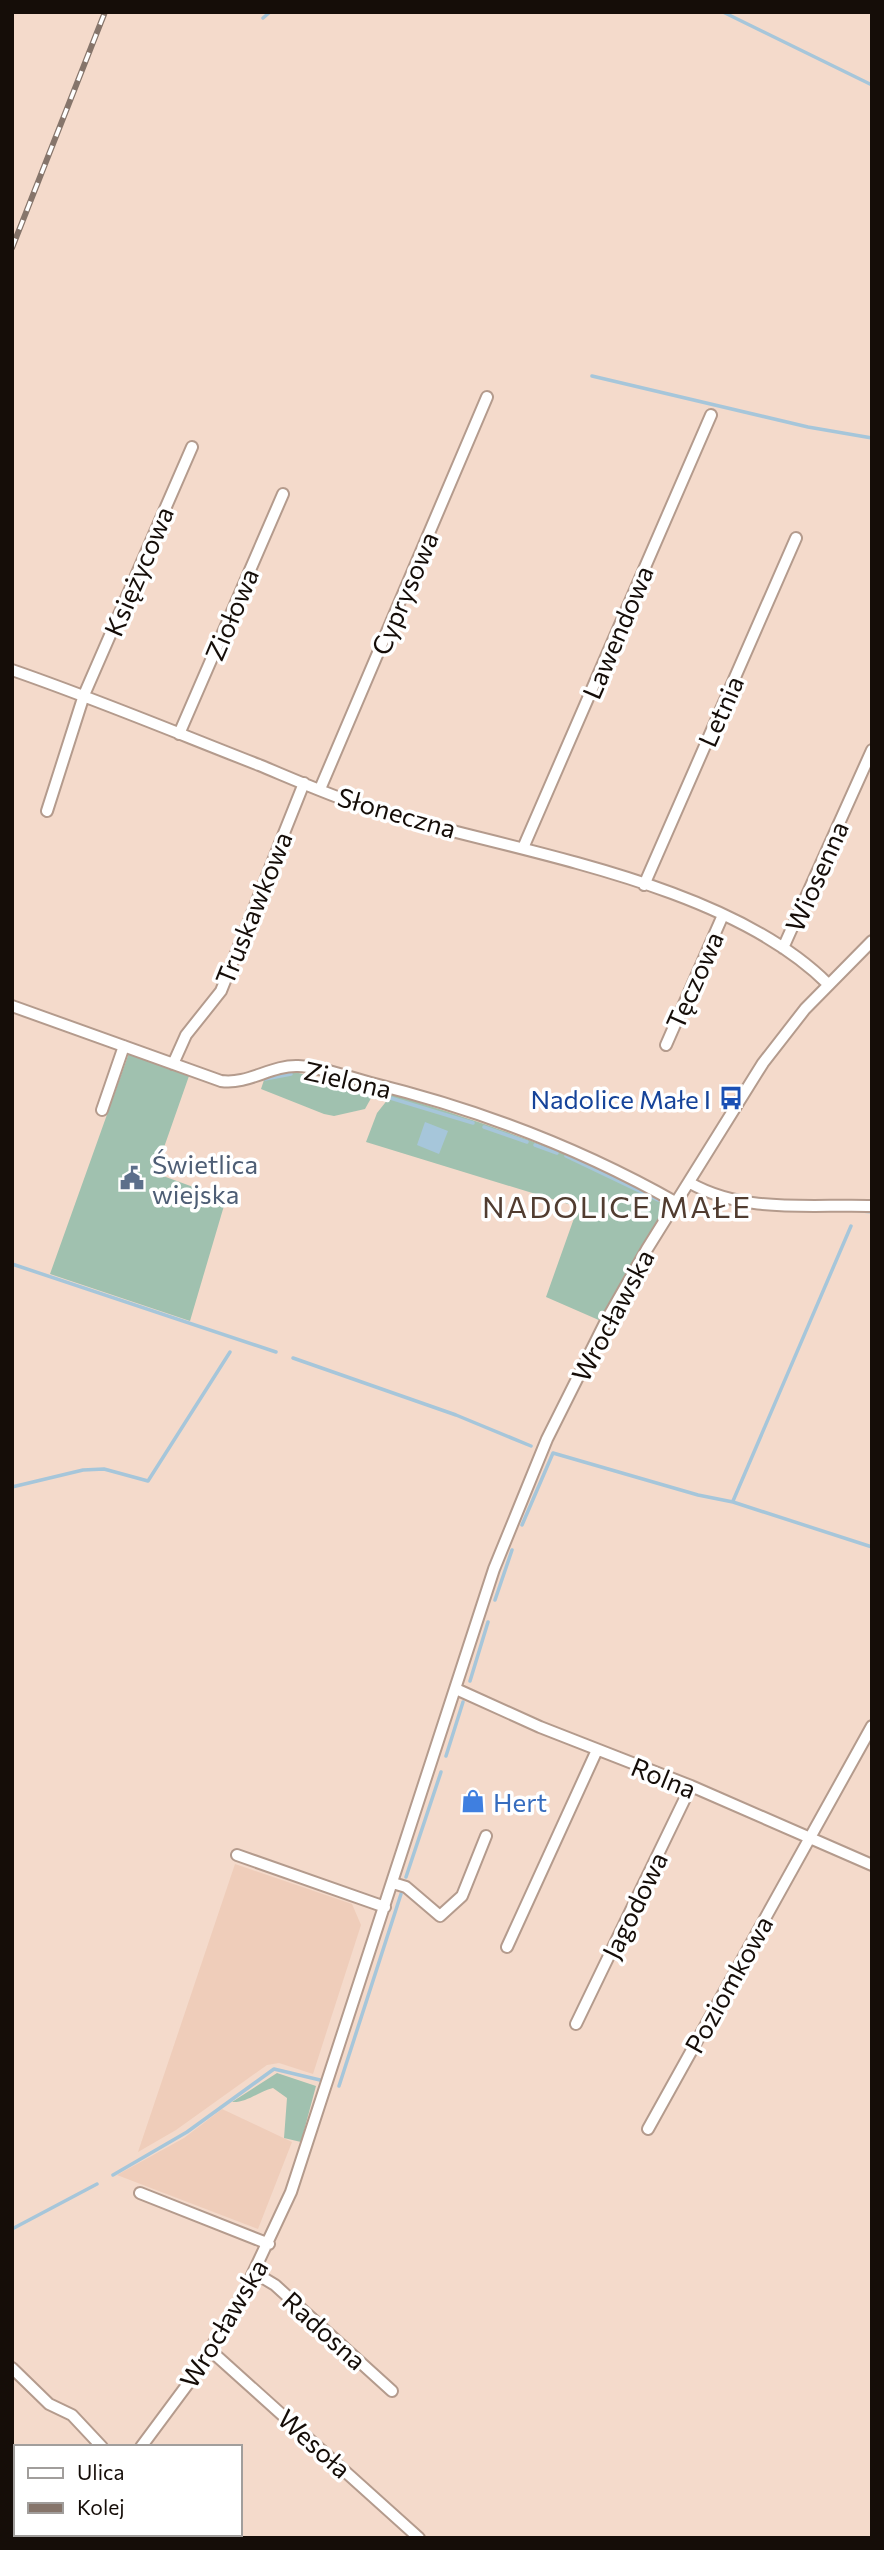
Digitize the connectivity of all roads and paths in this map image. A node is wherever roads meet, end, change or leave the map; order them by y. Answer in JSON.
{"nodes":[{"id":1,"x":487,"y":397,"type":"dead end"},
{"id":2,"x":711,"y":415,"type":"dead end"},
{"id":3,"x":192,"y":447,"type":"dead end"},
{"id":4,"x":283,"y":494,"type":"dead end"},
{"id":5,"x":796,"y":538,"type":"dead end"},
{"id":6,"x":12,"y":670,"type":"edge"},
{"id":7,"x":84,"y":695,"type":"junction"},
{"id":8,"x":179,"y":734,"type":"junction"},
{"id":9,"x":872,"y":750,"type":"edge"},
{"id":10,"x":304,"y":783,"type":"junction"},
{"id":11,"x":320,"y":789,"type":"junction"},
{"id":12,"x":47,"y":811,"type":"dead end"},
{"id":13,"x":523,"y":848,"type":"junction"},
{"id":14,"x":644,"y":884,"type":"junction"},
{"id":15,"x":723,"y":915,"type":"junction"},
{"id":16,"x":872,"y":941,"type":"edge"},
{"id":17,"x":783,"y":948,"type":"junction"},
{"id":18,"x":828,"y":984,"type":"junction"},
{"id":19,"x":12,"y":1006,"type":"edge"},
{"id":20,"x":666,"y":1045,"type":"dead end"},
{"id":21,"x":124,"y":1046,"type":"junction"},
{"id":22,"x":173,"y":1063,"type":"junction"},
{"id":23,"x":102,"y":1110,"type":"dead end"},
{"id":24,"x":690,"y":1183,"type":"junction"},
{"id":25,"x":677,"y":1203,"type":"junction"},
{"id":26,"x":872,"y":1206,"type":"edge"},
{"id":27,"x":455,"y":1693,"type":"junction"},
{"id":28,"x":872,"y":1726,"type":"edge"},
{"id":29,"x":597,"y":1750,"type":"junction"},
{"id":30,"x":691,"y":1786,"type":"junction"},
{"id":31,"x":486,"y":1836,"type":"dead end"},
{"id":32,"x":808,"y":1838,"type":"junction"},
{"id":33,"x":237,"y":1856,"type":"dead end"},
{"id":34,"x":872,"y":1865,"type":"edge"},
{"id":35,"x":393,"y":1883,"type":"junction"},
{"id":36,"x":386,"y":1907,"type":"junction"},
{"id":37,"x":507,"y":1947,"type":"dead end"},
{"id":38,"x":576,"y":2024,"type":"dead end"},
{"id":39,"x":648,"y":2129,"type":"dead end"},
{"id":40,"x":141,"y":2193,"type":"dead end"},
{"id":41,"x":269,"y":2244,"type":"junction"},
{"id":42,"x":255,"y":2273,"type":"junction"},
{"id":43,"x":210,"y":2350,"type":"junction"},
{"id":44,"x":12,"y":2368,"type":"edge"},
{"id":45,"x":392,"y":2391,"type":"dead end"},
{"id":46,"x":100,"y":2445,"type":"edge"},
{"id":47,"x":142,"y":2445,"type":"edge"},
{"id":48,"x":419,"y":2538,"type":"edge"}],
"edges":[{"from":1,"to":11,"type":"street","name":"Cyprysowa"},
{"from":2,"to":13,"type":"street","name":"Lawendowa"},
{"from":3,"to":7,"type":"street","name":"Księżycowa"},
{"from":4,"to":8,"type":"street","name":"Ziołowa"},
{"from":5,"to":14,"type":"street","name":"Letnia"},
{"from":6,"to":7,"type":"street","name":"Słoneczna"},
{"from":7,"to":8,"type":"street","name":"Słoneczna"},
{"from":7,"to":12,"type":"street","name":"Księżycowa"},
{"from":8,"to":10,"type":"street","name":"Słoneczna"},
{"from":9,"to":17,"type":"street","name":"Wiosenna"},
{"from":10,"to":11,"type":"street","name":"Słoneczna"},
{"from":10,"to":22,"type":"street","name":"Truskawkowa"},
{"from":11,"to":13,"type":"street","name":"Słoneczna"},
{"from":13,"to":14,"type":"street","name":"Słoneczna"},
{"from":14,"to":15,"type":"street","name":"Słoneczna"},
{"from":15,"to":17,"type":"street","name":"Słoneczna"},
{"from":15,"to":20,"type":"street","name":"Tęczowa"},
{"from":16,"to":18,"type":"street","name":"Wrocławska"},
{"from":17,"to":18,"type":"street","name":"Wiosenna"},
{"from":18,"to":24,"type":"street","name":"Wrocławska"},
{"from":19,"to":21,"type":"street","name":"Zielona"},
{"from":21,"to":22,"type":"street","name":"Zielona"},
{"from":21,"to":23,"type":"street"},
{"from":22,"to":25,"type":"street","name":"Zielona"},
{"from":24,"to":25,"type":"street","name":"Wrocławska"},
{"from":24,"to":26,"type":"street"},
{"from":25,"to":27,"type":"street","name":"Wrocławska"},
{"from":27,"to":29,"type":"street","name":"Rolna"},
{"from":27,"to":35,"type":"street","name":"Wrocławska"},
{"from":28,"to":32,"type":"street","name":"Poziomkowa"},
{"from":29,"to":30,"type":"street","name":"Rolna"},
{"from":29,"to":37,"type":"street"},
{"from":30,"to":32,"type":"street","name":"Rolna"},
{"from":30,"to":38,"type":"street","name":"Jagodowa"},
{"from":31,"to":35,"type":"street"},
{"from":32,"to":34,"type":"street","name":"Rolna"},
{"from":32,"to":39,"type":"street","name":"Poziomkowa"},
{"from":33,"to":36,"type":"street"},
{"from":35,"to":36,"type":"street","name":"Wrocławska"},
{"from":36,"to":41,"type":"street","name":"Wrocławska"},
{"from":40,"to":41,"type":"street"},
{"from":41,"to":42,"type":"street","name":"Wrocławska"},
{"from":42,"to":43,"type":"street","name":"Wrocławska"},
{"from":42,"to":45,"type":"street","name":"Radosna"},
{"from":43,"to":47,"type":"street","name":"Wrocławska"},
{"from":43,"to":48,"type":"street","name":"Wesoła"},
{"from":44,"to":46,"type":"street"}]}
